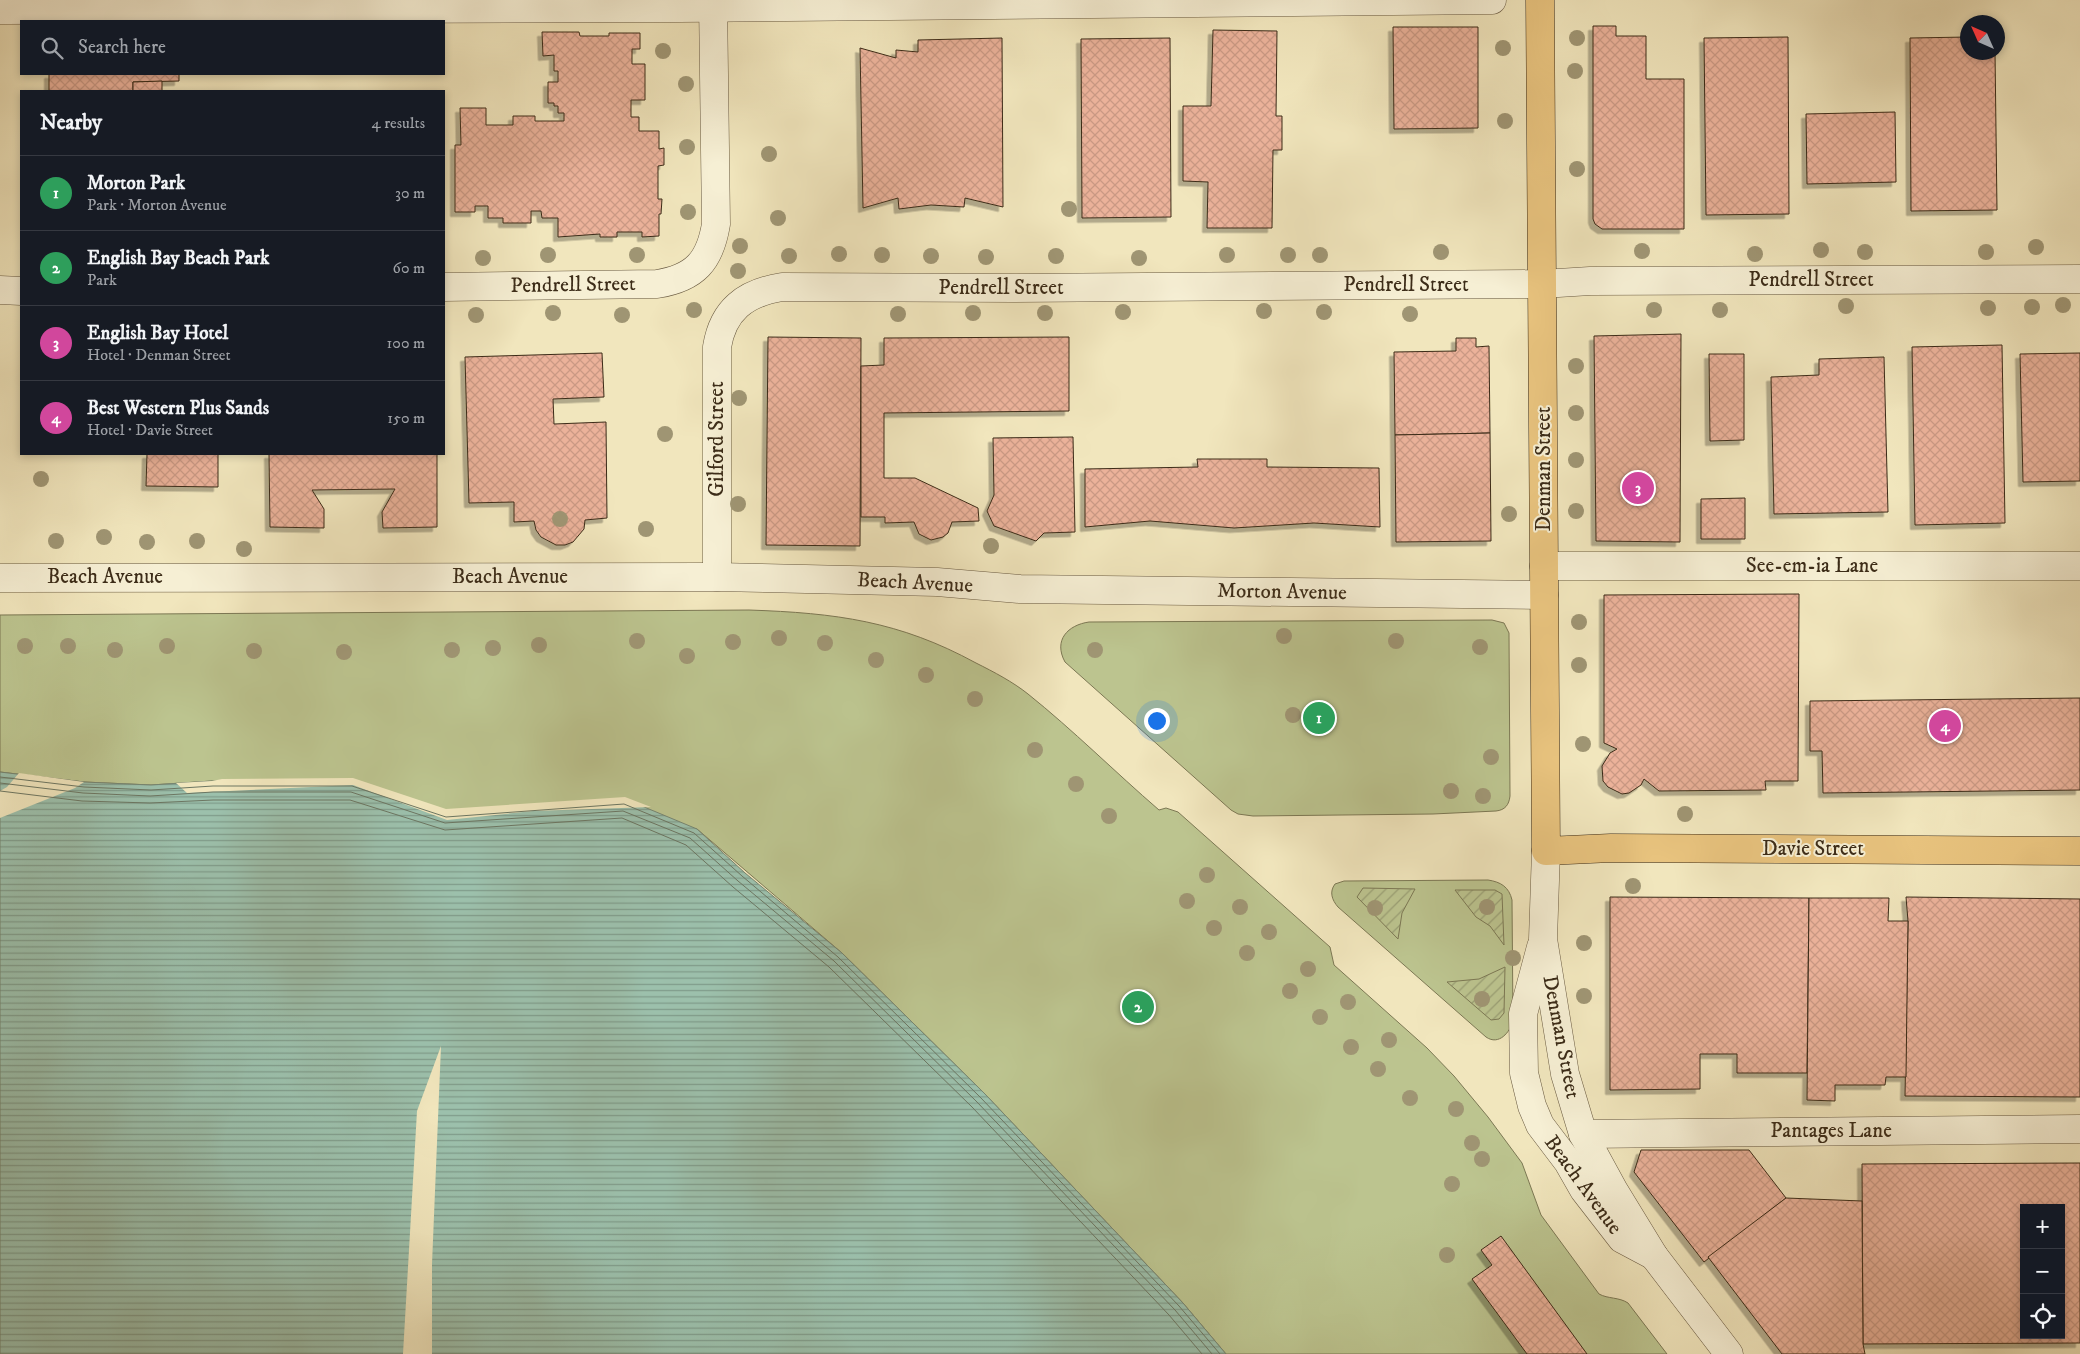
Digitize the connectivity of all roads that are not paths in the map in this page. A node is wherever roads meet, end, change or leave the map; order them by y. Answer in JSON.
{"nodes":[{"id":1,"x":1492,"y":0,"type":"edge"},
{"id":2,"x":1540,"y":0,"type":"edge"},
{"id":3,"x":713,"y":3,"type":"edge"},
{"id":4,"x":0,"y":10,"type":"edge"},
{"id":5,"x":2080,"y":279,"type":"edge"},
{"id":6,"x":1542,"y":284,"type":"junction"},
{"id":7,"x":445,"y":287,"type":"edge"},
{"id":8,"x":0,"y":290,"type":"edge"},
{"id":9,"x":20,"y":290,"type":"edge"},
{"id":10,"x":736,"y":306,"type":"joint"},
{"id":11,"x":1544,"y":566,"type":"junction"},
{"id":12,"x":2080,"y":566,"type":"edge"},
{"id":13,"x":717,"y":577,"type":"junction"},
{"id":14,"x":0,"y":578,"type":"edge"},
{"id":15,"x":1020,"y":588,"type":"joint"},
{"id":16,"x":1544,"y":595,"type":"junction"},
{"id":17,"x":1546,"y":850,"type":"junction"},
{"id":18,"x":2080,"y":851,"type":"edge"},
{"id":19,"x":1543,"y":939,"type":"junction"},
{"id":20,"x":1540,"y":1125,"type":"joint"},
{"id":21,"x":2080,"y":1129,"type":"edge"},
{"id":22,"x":1583,"y":1134,"type":"junction"},
{"id":23,"x":1654,"y":1256,"type":"junction"},
{"id":24,"x":1729,"y":1354,"type":"edge"}],
"edges":[{"from":1,"to":3,"type":"street"},
{"from":2,"to":6,"type":"main road","name":"Denman Street"},
{"from":3,"to":4,"type":"street"},
{"from":3,"to":7,"type":"street","name":"Pendrell Street"},
{"from":5,"to":6,"type":"street","name":"Pendrell Street"},
{"from":6,"to":10,"type":"street","name":"Pendrell Street"},
{"from":6,"to":11,"type":"main road","name":"Denman Street"},
{"from":8,"to":9,"type":"street"},
{"from":10,"to":13,"type":"street","name":"Gilford Street"},
{"from":11,"to":12,"type":"street","name":"See-em-ia Lane"},
{"from":11,"to":16,"type":"main road","name":"Denman Street"},
{"from":13,"to":14,"type":"street","name":"Beach Avenue"},
{"from":13,"to":15,"type":"street","name":"Beach Avenue"},
{"from":15,"to":16,"type":"street","name":"Morton Avenue"},
{"from":16,"to":17,"type":"main road","name":"Denman Street"},
{"from":17,"to":18,"type":"main road","name":"Davie Street"},
{"from":17,"to":19,"type":"street","name":"Denman Street"},
{"from":19,"to":20,"type":"street","name":"Denman Street"},
{"from":19,"to":22,"type":"street","name":"Denman Street"},
{"from":20,"to":23,"type":"street","name":"Beach Avenue"},
{"from":21,"to":22,"type":"street","name":"Pantages Lane"},
{"from":22,"to":23,"type":"street","name":"Beach Avenue"},
{"from":23,"to":24,"type":"street","name":"Beach Avenue"}]}
